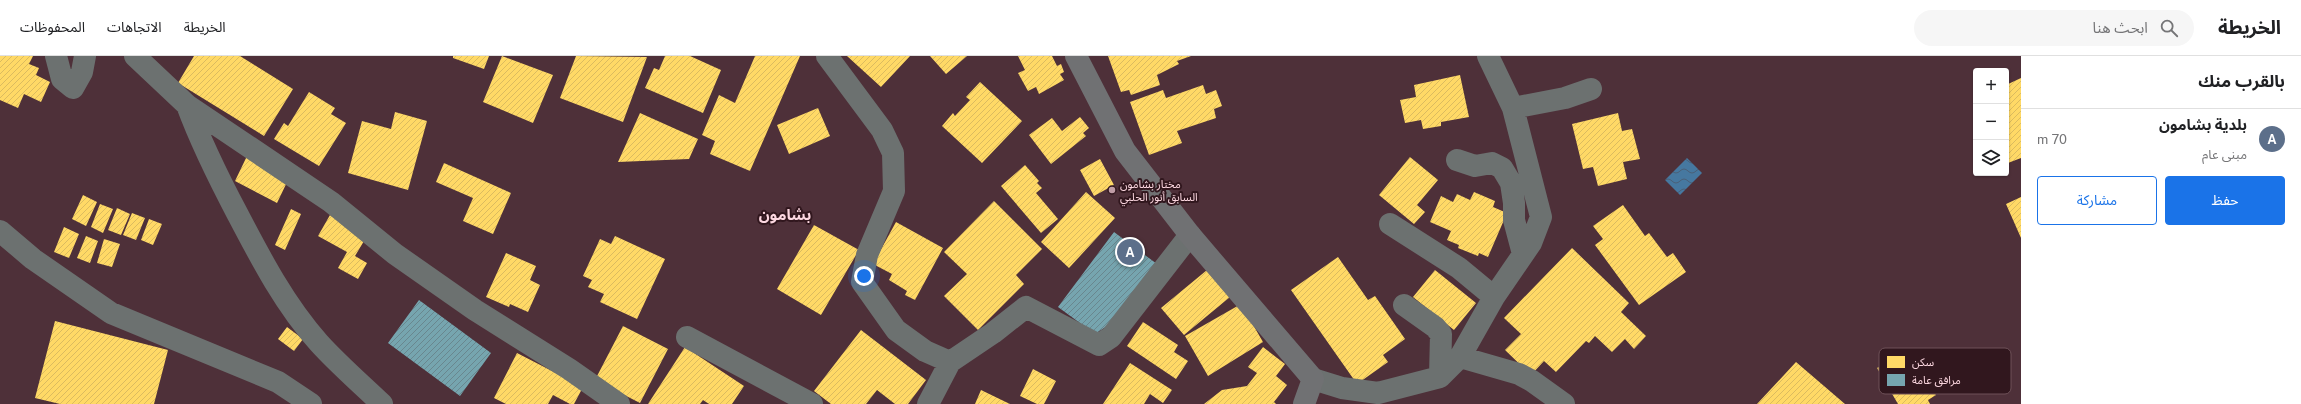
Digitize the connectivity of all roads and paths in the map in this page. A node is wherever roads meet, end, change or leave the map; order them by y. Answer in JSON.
{"nodes":[{"id":1,"x":56,"y":56,"type":"edge"},
{"id":2,"x":85,"y":56,"type":"edge"},
{"id":3,"x":135,"y":56,"type":"edge"},
{"id":4,"x":827,"y":56,"type":"edge"},
{"id":5,"x":1076,"y":56,"type":"edge"},
{"id":6,"x":1488,"y":56,"type":"edge"},
{"id":7,"x":1591,"y":89,"type":"dead end"},
{"id":8,"x":187,"y":105,"type":"junction"},
{"id":9,"x":1513,"y":108,"type":"junction"},
{"id":10,"x":1457,"y":160,"type":"dead end"},
{"id":11,"x":1390,"y":224,"type":"dead end"},
{"id":12,"x":0,"y":231,"type":"edge"},
{"id":13,"x":1190,"y":235,"type":"junction"},
{"id":14,"x":1522,"y":254,"type":"junction"},
{"id":15,"x":1494,"y":297,"type":"junction"},
{"id":16,"x":1404,"y":305,"type":"dead end"},
{"id":17,"x":687,"y":337,"type":"dead end"},
{"id":18,"x":1460,"y":357,"type":"junction"},
{"id":19,"x":950,"y":362,"type":"junction"},
{"id":20,"x":1440,"y":377,"type":"junction"},
{"id":21,"x":1313,"y":379,"type":"junction"},
{"id":22,"x":1375,"y":399,"type":"edge"},
{"id":23,"x":311,"y":404,"type":"edge"},
{"id":24,"x":382,"y":404,"type":"edge"},
{"id":25,"x":619,"y":404,"type":"edge"},
{"id":26,"x":812,"y":404,"type":"edge"},
{"id":27,"x":928,"y":404,"type":"edge"},
{"id":28,"x":1304,"y":404,"type":"edge"},
{"id":29,"x":1564,"y":404,"type":"edge"}],
"edges":[{"from":1,"to":2,"type":"street"},
{"from":3,"to":8,"type":"street"},
{"from":4,"to":19,"type":"street"},
{"from":5,"to":13,"type":"main road"},
{"from":6,"to":9,"type":"street"},
{"from":7,"to":9,"type":"street"},
{"from":8,"to":24,"type":"street"},
{"from":8,"to":25,"type":"street"},
{"from":9,"to":14,"type":"street"},
{"from":10,"to":14,"type":"street"},
{"from":11,"to":15,"type":"street"},
{"from":12,"to":23,"type":"street"},
{"from":13,"to":19,"type":"street"},
{"from":13,"to":21,"type":"main road"},
{"from":14,"to":15,"type":"street"},
{"from":15,"to":18,"type":"street"},
{"from":16,"to":20,"type":"street"},
{"from":17,"to":26,"type":"street"},
{"from":18,"to":20,"type":"street"},
{"from":18,"to":29,"type":"street"},
{"from":19,"to":27,"type":"street"},
{"from":20,"to":22,"type":"street"},
{"from":21,"to":22,"type":"street"},
{"from":21,"to":28,"type":"main road"}]}
